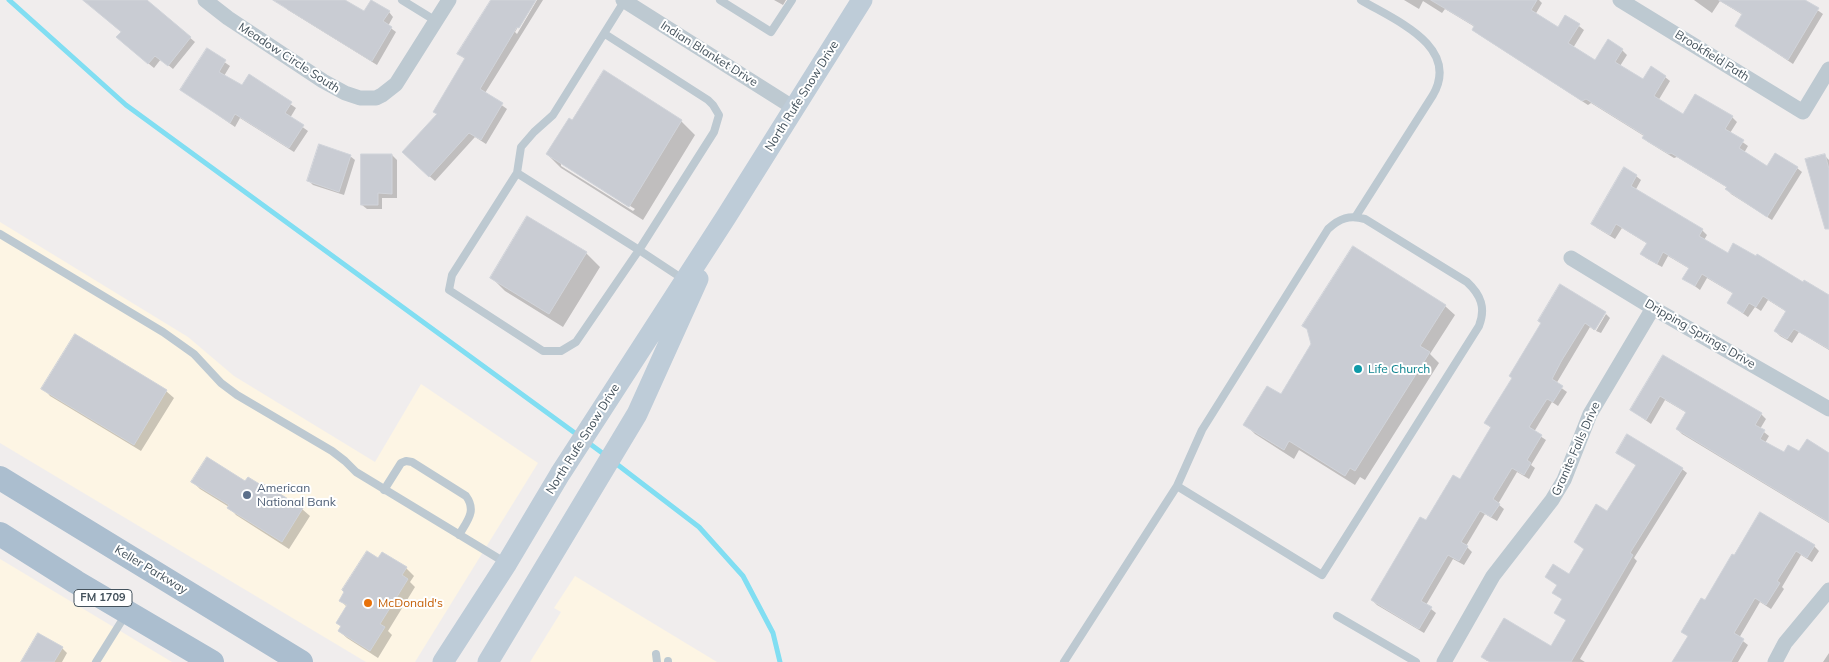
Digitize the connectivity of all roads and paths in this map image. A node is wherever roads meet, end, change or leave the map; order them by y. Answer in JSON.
{"nodes":[{"id":1,"x":206,"y":0,"type":"edge"},
{"id":2,"x":402,"y":0,"type":"edge"},
{"id":3,"x":449,"y":0,"type":"edge"},
{"id":4,"x":624,"y":0,"type":"edge"},
{"id":5,"x":720,"y":0,"type":"edge"},
{"id":6,"x":792,"y":0,"type":"edge"},
{"id":7,"x":862,"y":0,"type":"edge"},
{"id":8,"x":1361,"y":0,"type":"edge"},
{"id":9,"x":1620,"y":0,"type":"edge"},
{"id":10,"x":436,"y":21,"type":"junction"},
{"id":11,"x":605,"y":34,"type":"junction"},
{"id":12,"x":1829,"y":69,"type":"edge"},
{"id":13,"x":794,"y":108,"type":"junction"},
{"id":14,"x":516,"y":173,"type":"junction"},
{"id":15,"x":1356,"y":216,"type":"junction"},
{"id":16,"x":726,"y":217,"type":"junction"},
{"id":17,"x":0,"y":234,"type":"edge"},
{"id":18,"x":639,"y":250,"type":"junction"},
{"id":19,"x":1571,"y":258,"type":"dead end"},
{"id":20,"x":684,"y":280,"type":"junction"},
{"id":21,"x":1653,"y":308,"type":"junction"},
{"id":22,"x":1829,"y":409,"type":"edge"},
{"id":23,"x":0,"y":478,"type":"edge"},
{"id":24,"x":1177,"y":486,"type":"junction"},
{"id":25,"x":384,"y":490,"type":"junction"},
{"id":26,"x":0,"y":534,"type":"edge"},
{"id":27,"x":460,"y":535,"type":"junction"},
{"id":28,"x":507,"y":563,"type":"junction"},
{"id":29,"x":536,"y":582,"type":"junction"},
{"id":30,"x":1829,"y":590,"type":"edge"},
{"id":31,"x":127,"y":612,"type":"junction"},
{"id":32,"x":1337,"y":616,"type":"dead end"},
{"id":33,"x":96,"y":662,"type":"edge"},
{"id":34,"x":212,"y":662,"type":"edge"},
{"id":35,"x":302,"y":662,"type":"edge"},
{"id":36,"x":444,"y":662,"type":"edge"},
{"id":37,"x":488,"y":662,"type":"edge"},
{"id":38,"x":1064,"y":662,"type":"edge"},
{"id":39,"x":1416,"y":662,"type":"edge"},
{"id":40,"x":1444,"y":662,"type":"edge"},
{"id":41,"x":1775,"y":662,"type":"edge"}],
"edges":[{"from":1,"to":10,"type":"street","name":"Meadow Circle South"},
{"from":2,"to":10,"type":"lane"},
{"from":3,"to":10,"type":"street","name":"Meadow Circle South"},
{"from":4,"to":11,"type":"lane"},
{"from":4,"to":13,"type":"street","name":"Indian Blanket Drive"},
{"from":5,"to":6,"type":"lane"},
{"from":7,"to":13,"type":"main road","name":"North Rufe Snow Drive"},
{"from":8,"to":15,"type":"lane"},
{"from":9,"to":12,"type":"street","name":"Brookfield Path"},
{"from":11,"to":14,"type":"lane"},
{"from":11,"to":18,"type":"lane"},
{"from":13,"to":16,"type":"main road","name":"North Rufe Snow Drive"},
{"from":14,"to":18,"type":"lane"},
{"from":14,"to":18,"type":"lane"},
{"from":15,"to":24,"type":"lane"},
{"from":15,"to":24,"type":"lane"},
{"from":16,"to":20,"type":"main road","name":"North Rufe Snow Drive"},
{"from":16,"to":29,"type":"main road","name":"North Rufe Snow Drive"},
{"from":17,"to":25,"type":"lane"},
{"from":18,"to":20,"type":"lane"},
{"from":19,"to":21,"type":"street","name":"Dripping Springs Drive"},
{"from":20,"to":28,"type":"main road","name":"North Rufe Snow Drive"},
{"from":21,"to":22,"type":"street","name":"Dripping Springs Drive"},
{"from":21,"to":40,"type":"street","name":"Granite Falls Drive"},
{"from":23,"to":35,"type":"main road","name":"Keller Parkway"},
{"from":24,"to":38,"type":"lane"},
{"from":25,"to":27,"type":"lane"},
{"from":25,"to":27,"type":"lane"},
{"from":26,"to":31,"type":"main road","number":"FM 1709"},
{"from":27,"to":28,"type":"lane"},
{"from":28,"to":29,"type":"main road"},
{"from":28,"to":36,"type":"main road","name":"North Rufe Snow Drive"},
{"from":29,"to":37,"type":"main road","name":"North Rufe Snow Drive"},
{"from":30,"to":41,"type":"street"},
{"from":31,"to":33,"type":"lane"},
{"from":31,"to":34,"type":"main road","number":"FM 1709"},
{"from":32,"to":39,"type":"lane"}]}
